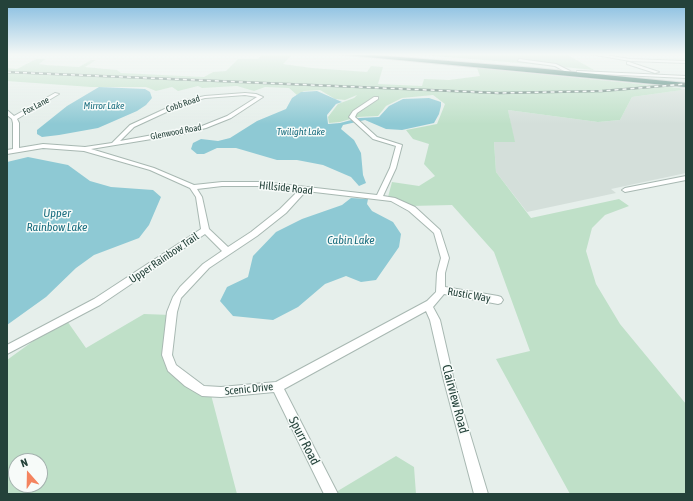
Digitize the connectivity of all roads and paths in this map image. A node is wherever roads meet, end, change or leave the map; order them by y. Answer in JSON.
{"nodes":[{"id":1,"x":607,"y":77,"type":"edge"},
{"id":2,"x":637,"y":77,"type":"edge"},
{"id":3,"x":686,"y":82,"type":"edge"},
{"id":4,"x":686,"y":85,"type":"edge"},
{"id":5,"x":57,"y":94,"type":"dead end"},
{"id":6,"x":261,"y":98,"type":"joint"},
{"id":7,"x":376,"y":98,"type":"dead end"},
{"id":8,"x":7,"y":112,"type":"edge"},
{"id":9,"x":14,"y":118,"type":"junction"},
{"id":10,"x":114,"y":144,"type":"junction"},
{"id":11,"x":16,"y":146,"type":"junction"},
{"id":12,"x":84,"y":149,"type":"junction"},
{"id":13,"x":7,"y":152,"type":"edge"},
{"id":14,"x":686,"y":178,"type":"edge"},
{"id":15,"x":193,"y":187,"type":"junction"},
{"id":16,"x":304,"y":189,"type":"junction"},
{"id":17,"x":625,"y":190,"type":"dead end"},
{"id":18,"x":379,"y":198,"type":"junction"},
{"id":19,"x":205,"y":230,"type":"junction"},
{"id":20,"x":228,"y":252,"type":"junction"},
{"id":21,"x":440,"y":290,"type":"junction"},
{"id":22,"x":498,"y":300,"type":"dead end"},
{"id":23,"x":428,"y":305,"type":"junction"},
{"id":24,"x":7,"y":350,"type":"edge"},
{"id":25,"x":277,"y":387,"type":"junction"},
{"id":26,"x":331,"y":494,"type":"edge"},
{"id":27,"x":481,"y":494,"type":"edge"}],
"edges":[{"from":1,"to":4,"type":"highway"},
{"from":2,"to":3,"type":"highway"},
{"from":5,"to":9,"type":"street","name":"Fox Lane"},
{"from":6,"to":10,"type":"street","name":"Glenwood Road"},
{"from":6,"to":10,"type":"street","name":"Cobb Road"},
{"from":7,"to":18,"type":"street"},
{"from":8,"to":9,"type":"street"},
{"from":9,"to":11,"type":"street"},
{"from":10,"to":12,"type":"street","name":"Glenwood Road"},
{"from":11,"to":12,"type":"street"},
{"from":11,"to":13,"type":"street"},
{"from":12,"to":15,"type":"street"},
{"from":14,"to":17,"type":"street"},
{"from":15,"to":16,"type":"street","name":"Hillside Road"},
{"from":15,"to":19,"type":"street","name":"Upper Rainbow Trail"},
{"from":16,"to":18,"type":"street","name":"Hillside Road"},
{"from":16,"to":20,"type":"street","name":"Scenic Drive"},
{"from":18,"to":21,"type":"street"},
{"from":19,"to":20,"type":"street"},
{"from":19,"to":24,"type":"street","name":"Upper Rainbow Trail"},
{"from":20,"to":25,"type":"street","name":"Scenic Drive"},
{"from":21,"to":22,"type":"street","name":"Rustic Way"},
{"from":21,"to":23,"type":"street","name":"Scenic Drive"},
{"from":23,"to":25,"type":"street","name":"Scenic Drive"},
{"from":23,"to":27,"type":"street","name":"Clairview Road"},
{"from":25,"to":26,"type":"street","name":"Spurr Road"}]}
